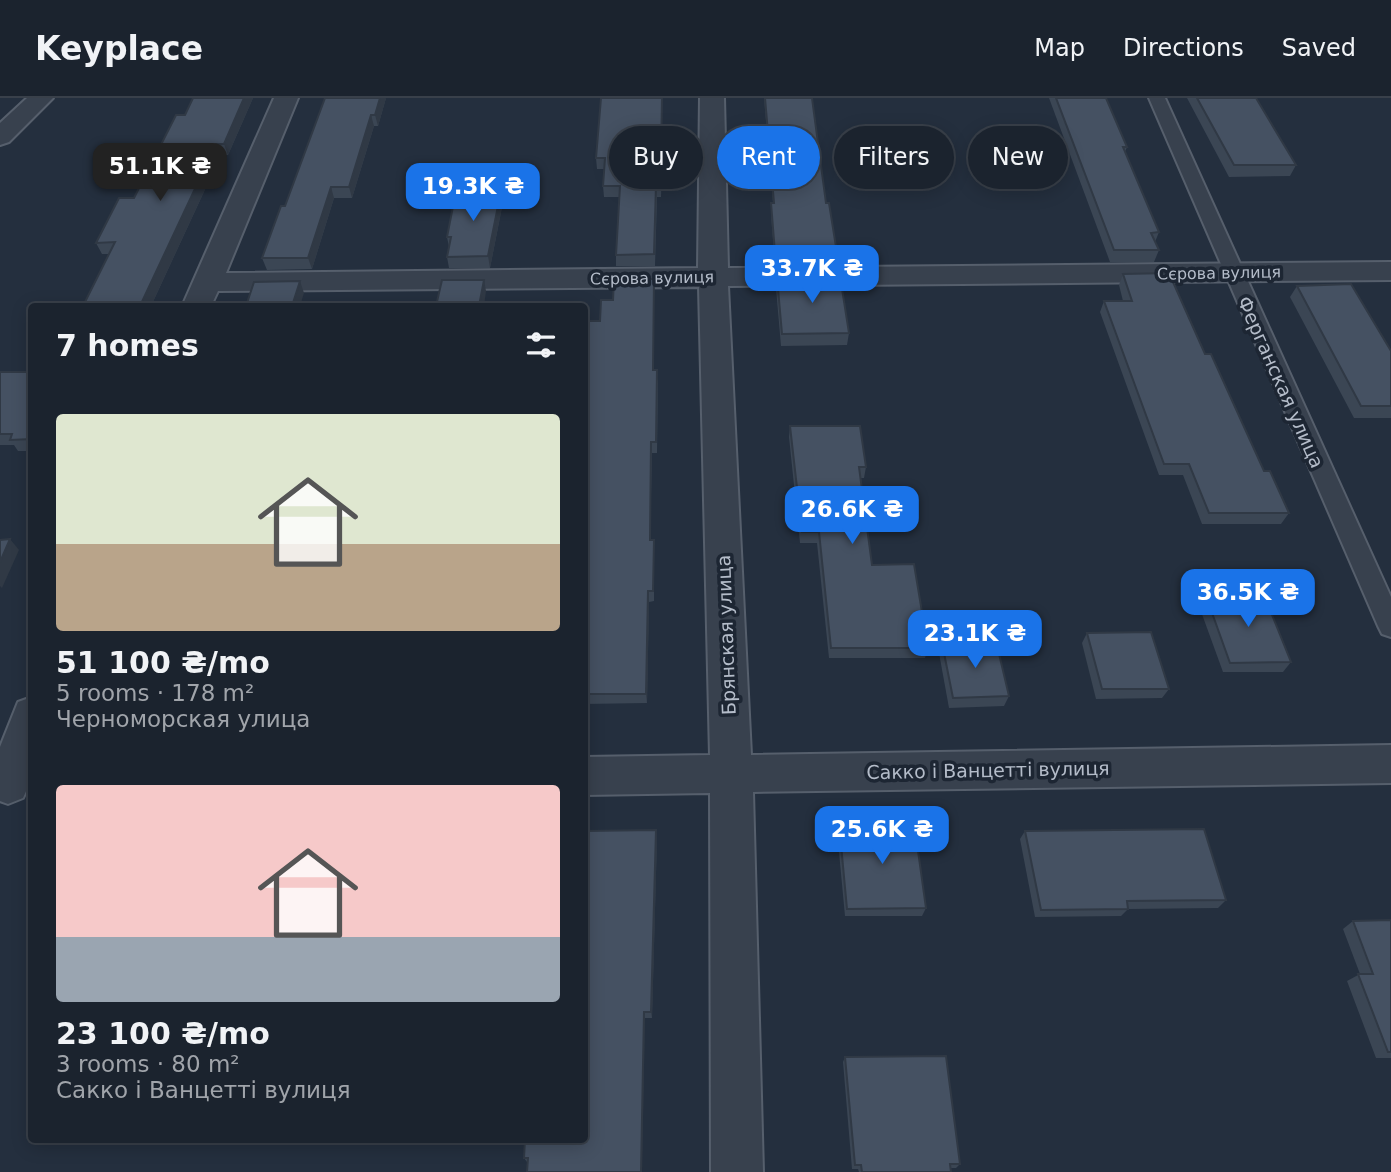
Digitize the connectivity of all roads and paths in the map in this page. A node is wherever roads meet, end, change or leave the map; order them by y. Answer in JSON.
{"nodes":[{"id":1,"x":41,"y":98,"type":"edge"},
{"id":2,"x":286,"y":98,"type":"edge"},
{"id":3,"x":712,"y":98,"type":"edge"},
{"id":4,"x":1157,"y":98,"type":"edge"},
{"id":5,"x":0,"y":137,"type":"edge"},
{"id":6,"x":1391,"y":271,"type":"edge"},
{"id":7,"x":1232,"y":273,"type":"junction"},
{"id":8,"x":713,"y":278,"type":"junction"},
{"id":9,"x":202,"y":294,"type":"edge"},
{"id":10,"x":1391,"y":626,"type":"edge"},
{"id":11,"x":28,"y":729,"type":"edge"},
{"id":12,"x":1391,"y":764,"type":"edge"},
{"id":13,"x":732,"y":774,"type":"junction"},
{"id":14,"x":588,"y":776,"type":"edge"},
{"id":15,"x":13,"y":785,"type":"edge"},
{"id":16,"x":737,"y":1172,"type":"edge"}],
"edges":[{"from":1,"to":5,"type":"street"},
{"from":2,"to":9,"type":"street"},
{"from":3,"to":8,"type":"street","name":"Брянская улица"},
{"from":4,"to":7,"type":"lane","name":"Ферганская улица"},
{"from":6,"to":7,"type":"street","name":"Сєрова вулиця"},
{"from":7,"to":8,"type":"street","name":"Сєрова вулиця"},
{"from":7,"to":10,"type":"lane","name":"Ферганская улица"},
{"from":8,"to":9,"type":"street","name":"Сєрова вулиця"},
{"from":8,"to":13,"type":"street","name":"Брянская улица"},
{"from":11,"to":15,"type":"street"},
{"from":12,"to":13,"type":"street","name":"Сакко і Ванцетті вулиця"},
{"from":13,"to":14,"type":"street","name":"Сакко і Ванцетті вулиця"},
{"from":13,"to":16,"type":"street","name":"Брянская улица"}]}
